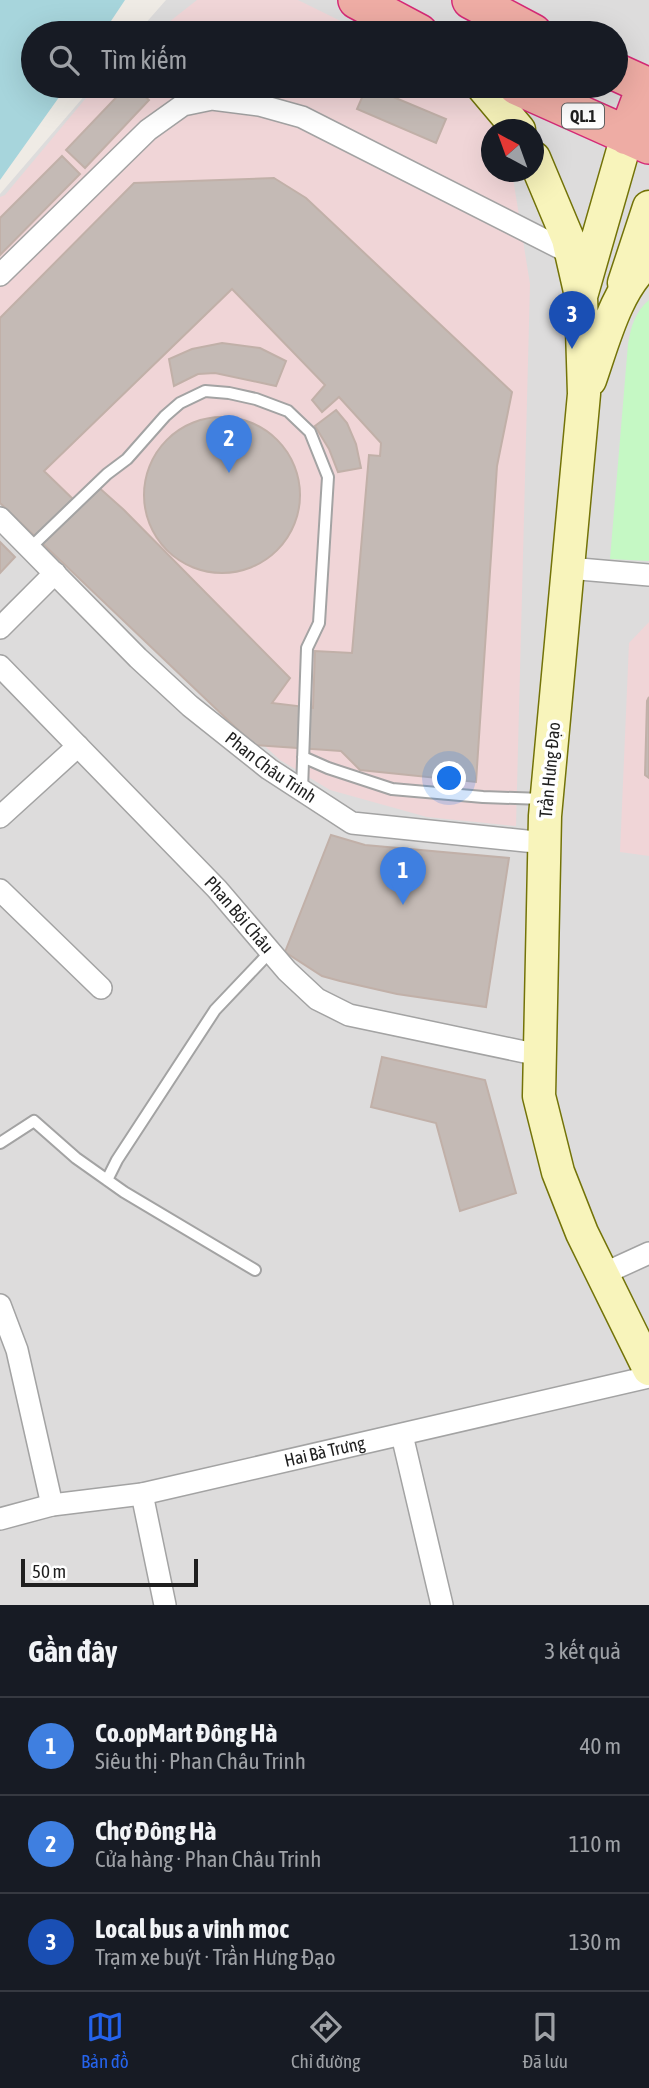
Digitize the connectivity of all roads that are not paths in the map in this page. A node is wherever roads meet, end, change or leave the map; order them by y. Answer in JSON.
{"nodes":[{"id":1,"x":357,"y":0,"type":"edge"},
{"id":2,"x":471,"y":0,"type":"edge"},
{"id":3,"x":394,"y":21,"type":"edge"},
{"id":4,"x":510,"y":21,"type":"edge"},
{"id":5,"x":637,"y":81,"type":"edge"},
{"id":6,"x":492,"y":98,"type":"edge"},
{"id":7,"x":544,"y":98,"type":"edge"},
{"id":8,"x":510,"y":119,"type":"edge"},
{"id":9,"x":638,"y":140,"type":"edge"},
{"id":10,"x":544,"y":182,"type":"edge"},
{"id":11,"x":649,"y":207,"type":"edge"},
{"id":12,"x":572,"y":254,"type":"junction"},
{"id":13,"x":649,"y":261,"type":"edge"},
{"id":14,"x":0,"y":275,"type":"edge"},
{"id":15,"x":581,"y":296,"type":"junction"},
{"id":16,"x":616,"y":308,"type":"junction"},
{"id":17,"x":584,"y":394,"type":"junction"},
{"id":18,"x":0,"y":518,"type":"edge"},
{"id":19,"x":30,"y":548,"type":"junction"},
{"id":20,"x":568,"y":568,"type":"junction"},
{"id":21,"x":55,"y":573,"type":"junction"},
{"id":22,"x":649,"y":575,"type":"edge"},
{"id":23,"x":0,"y":628,"type":"edge"},
{"id":24,"x":0,"y":666,"type":"edge"},
{"id":25,"x":78,"y":746,"type":"junction"},
{"id":26,"x":303,"y":757,"type":"junction"},
{"id":27,"x":302,"y":790,"type":"junction"},
{"id":28,"x":547,"y":799,"type":"junction"},
{"id":29,"x":0,"y":817,"type":"edge"},
{"id":30,"x":545,"y":843,"type":"junction"},
{"id":31,"x":0,"y":890,"type":"edge"},
{"id":32,"x":271,"y":950,"type":"junction"},
{"id":33,"x":101,"y":988,"type":"dead end"},
{"id":34,"x":539,"y":1055,"type":"junction"},
{"id":35,"x":0,"y":1143,"type":"edge"},
{"id":36,"x":107,"y":1180,"type":"junction"},
{"id":37,"x":649,"y":1253,"type":"edge"},
{"id":38,"x":255,"y":1270,"type":"dead end"},
{"id":39,"x":603,"y":1274,"type":"junction"},
{"id":40,"x":0,"y":1305,"type":"edge"},
{"id":41,"x":649,"y":1369,"type":"edge"},
{"id":42,"x":649,"y":1377,"type":"edge"},
{"id":43,"x":402,"y":1435,"type":"junction"},
{"id":44,"x":142,"y":1494,"type":"junction"},
{"id":45,"x":52,"y":1505,"type":"junction"},
{"id":46,"x":0,"y":1519,"type":"edge"},
{"id":47,"x":165,"y":1605,"type":"edge"},
{"id":48,"x":442,"y":1605,"type":"edge"}],
"edges":[{"from":1,"to":3,"type":"highway"},
{"from":2,"to":4,"type":"highway"},
{"from":5,"to":9,"type":"highway"},
{"from":6,"to":8,"type":"main road"},
{"from":7,"to":9,"type":"highway","number":"QL.1"},
{"from":9,"to":15,"type":"main road"},
{"from":10,"to":12,"type":"main road","name":"Trần Hưng Đạo"},
{"from":11,"to":16,"type":"main road"},
{"from":12,"to":14,"type":"street"},
{"from":12,"to":15,"type":"main road","name":"Trần Hưng Đạo"},
{"from":13,"to":16,"type":"main road"},
{"from":15,"to":17,"type":"main road","name":"Trần Hưng Đạo"},
{"from":16,"to":17,"type":"main road"},
{"from":17,"to":20,"type":"main road","name":"Trần Hưng Đạo"},
{"from":18,"to":19,"type":"street","name":"Phan Châu Trinh"},
{"from":19,"to":21,"type":"street","name":"Phan Châu Trinh"},
{"from":19,"to":26,"type":"lane"},
{"from":20,"to":22,"type":"street"},
{"from":20,"to":28,"type":"main road","name":"Trần Hưng Đạo"},
{"from":21,"to":23,"type":"street"},
{"from":21,"to":27,"type":"street","name":"Phan Châu Trinh"},
{"from":24,"to":25,"type":"street","name":"Phan Bội Châu"},
{"from":25,"to":29,"type":"street"},
{"from":25,"to":32,"type":"street","name":"Phan Bội Châu"},
{"from":26,"to":27,"type":"lane"},
{"from":26,"to":28,"type":"lane"},
{"from":27,"to":30,"type":"street","name":"Phan Châu Trinh"},
{"from":28,"to":30,"type":"main road","name":"Trần Hưng Đạo"},
{"from":30,"to":34,"type":"main road","name":"Trần Hưng Đạo"},
{"from":31,"to":33,"type":"street"},
{"from":32,"to":34,"type":"street","name":"Phan Bội Châu"},
{"from":32,"to":36,"type":"lane"},
{"from":34,"to":39,"type":"main road","name":"Trần Hưng Đạo"},
{"from":35,"to":36,"type":"lane"},
{"from":36,"to":38,"type":"lane"},
{"from":37,"to":39,"type":"street"},
{"from":39,"to":41,"type":"main road","name":"Trần Hưng Đạo"},
{"from":40,"to":45,"type":"street"},
{"from":42,"to":43,"type":"street","name":"Hai Bà Trưng"},
{"from":43,"to":44,"type":"street","name":"Hai Bà Trưng"},
{"from":43,"to":48,"type":"street"},
{"from":44,"to":45,"type":"street","name":"Hai Bà Trưng"},
{"from":44,"to":47,"type":"street"},
{"from":45,"to":46,"type":"street","name":"Hai Bà Trưng"}]}
